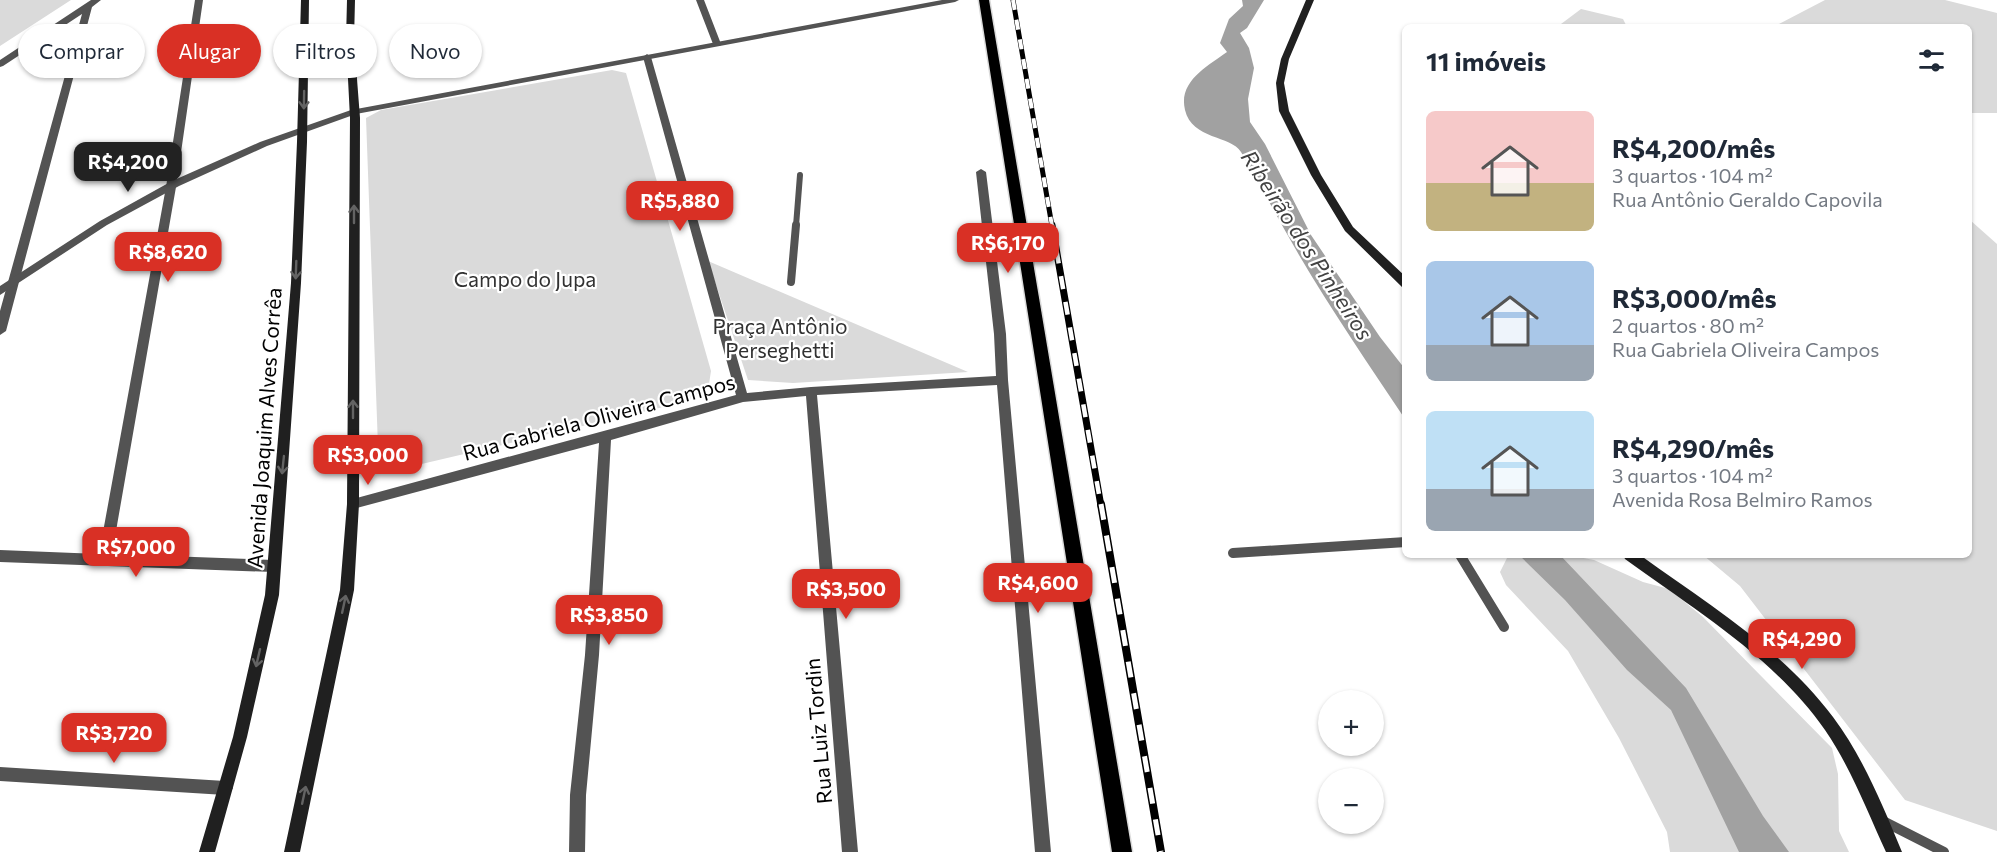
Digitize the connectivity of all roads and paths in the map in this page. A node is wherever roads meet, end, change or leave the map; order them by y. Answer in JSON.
{"nodes":[{"id":1,"x":97,"y":0,"type":"edge"},
{"id":2,"x":198,"y":0,"type":"edge"},
{"id":3,"x":305,"y":0,"type":"edge"},
{"id":4,"x":351,"y":0,"type":"edge"},
{"id":5,"x":700,"y":0,"type":"edge"},
{"id":6,"x":955,"y":0,"type":"edge"},
{"id":7,"x":984,"y":0,"type":"edge"},
{"id":8,"x":1310,"y":0,"type":"edge"},
{"id":9,"x":88,"y":7,"type":"junction"},
{"id":10,"x":717,"y":44,"type":"junction"},
{"id":11,"x":647,"y":57,"type":"junction"},
{"id":12,"x":0,"y":64,"type":"edge"},
{"id":13,"x":354,"y":112,"type":"junction"},
{"id":14,"x":303,"y":128,"type":"junction"},
{"id":15,"x":981,"y":172,"type":"dead end"},
{"id":16,"x":800,"y":175,"type":"dead end"},
{"id":17,"x":171,"y":187,"type":"junction"},
{"id":18,"x":1402,"y":280,"type":"edge"},
{"id":19,"x":14,"y":281,"type":"junction"},
{"id":20,"x":791,"y":282,"type":"dead end"},
{"id":21,"x":0,"y":291,"type":"edge"},
{"id":22,"x":0,"y":331,"type":"edge"},
{"id":23,"x":1002,"y":380,"type":"junction"},
{"id":24,"x":811,"y":391,"type":"junction"},
{"id":25,"x":742,"y":398,"type":"junction"},
{"id":26,"x":605,"y":437,"type":"junction"},
{"id":27,"x":353,"y":504,"type":"junction"},
{"id":28,"x":1402,"y":542,"type":"edge"},
{"id":29,"x":1233,"y":553,"type":"dead end"},
{"id":30,"x":0,"y":556,"type":"edge"},
{"id":31,"x":1462,"y":558,"type":"edge"},
{"id":32,"x":1634,"y":558,"type":"edge"},
{"id":33,"x":104,"y":561,"type":"junction"},
{"id":34,"x":273,"y":566,"type":"junction"},
{"id":35,"x":1504,"y":627,"type":"dead end"},
{"id":36,"x":0,"y":774,"type":"edge"},
{"id":37,"x":225,"y":788,"type":"junction"},
{"id":38,"x":1878,"y":818,"type":"junction"},
{"id":39,"x":207,"y":852,"type":"edge"},
{"id":40,"x":292,"y":852,"type":"edge"},
{"id":41,"x":577,"y":852,"type":"edge"},
{"id":42,"x":850,"y":852,"type":"edge"},
{"id":43,"x":1043,"y":852,"type":"edge"},
{"id":44,"x":1122,"y":852,"type":"edge"},
{"id":45,"x":1894,"y":852,"type":"edge"},
{"id":46,"x":1944,"y":852,"type":"edge"}],
"edges":[{"from":1,"to":9,"type":"street"},
{"from":2,"to":17,"type":"street"},
{"from":3,"to":14,"type":"main road","name":"Avenida Joaquim Alves Corrêa","one_way":true},
{"from":4,"to":13,"type":"main road"},
{"from":5,"to":10,"type":"street"},
{"from":6,"to":10,"type":"street"},
{"from":7,"to":44,"type":"main road"},
{"from":8,"to":18,"type":"main road"},
{"from":9,"to":12,"type":"street"},
{"from":9,"to":19,"type":"street"},
{"from":10,"to":11,"type":"street"},
{"from":11,"to":13,"type":"street"},
{"from":11,"to":25,"type":"street"},
{"from":13,"to":14,"type":"street"},
{"from":27,"to":13,"type":"main road","one_way":true},
{"from":14,"to":17,"type":"street"},
{"from":14,"to":34,"type":"main road","name":"Avenida Joaquim Alves Corrêa","one_way":true},
{"from":15,"to":23,"type":"street"},
{"from":16,"to":20,"type":"lane"},
{"from":17,"to":19,"type":"street"},
{"from":17,"to":33,"type":"street"},
{"from":19,"to":21,"type":"street"},
{"from":19,"to":22,"type":"street"},
{"from":23,"to":24,"type":"street","name":"Rua Gabriela Oliveira Campos"},
{"from":23,"to":43,"type":"street"},
{"from":24,"to":25,"type":"street","name":"Rua Gabriela Oliveira Campos"},
{"from":24,"to":42,"type":"street","name":"Rua Luiz Tordin"},
{"from":25,"to":26,"type":"street","name":"Rua Gabriela Oliveira Campos"},
{"from":26,"to":27,"type":"street","name":"Rua Gabriela Oliveira Campos"},
{"from":26,"to":41,"type":"street"},
{"from":40,"to":27,"type":"main road","one_way":true},
{"from":28,"to":29,"type":"lane"},
{"from":30,"to":33,"type":"street"},
{"from":31,"to":35,"type":"lane"},
{"from":32,"to":38,"type":"main road"},
{"from":33,"to":34,"type":"street"},
{"from":34,"to":37,"type":"main road","name":"Avenida Joaquim Alves Corrêa","one_way":true},
{"from":36,"to":37,"type":"street"},
{"from":37,"to":39,"type":"main road","name":"Avenida Joaquim Alves Corrêa"},
{"from":38,"to":45,"type":"main road"},
{"from":38,"to":46,"type":"lane"}]}
